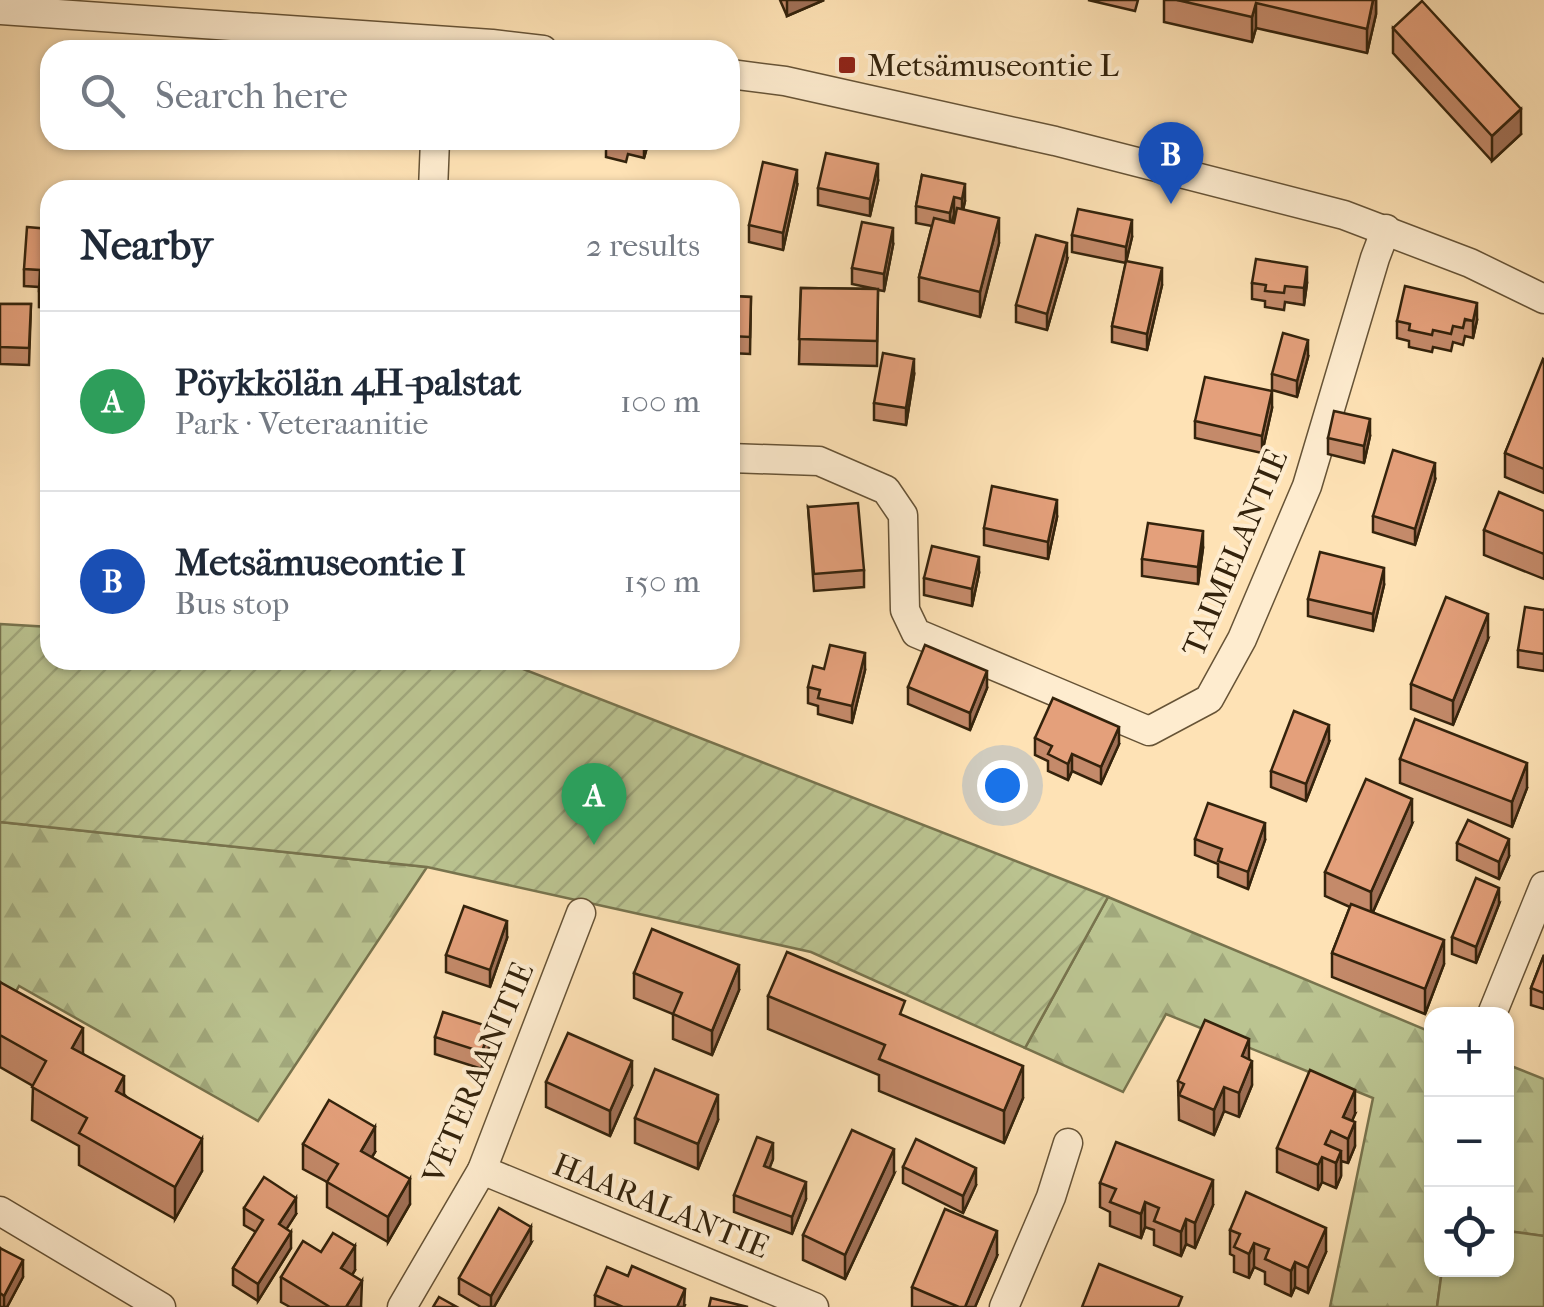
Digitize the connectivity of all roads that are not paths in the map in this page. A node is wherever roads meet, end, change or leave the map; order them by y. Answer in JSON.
{"nodes":[{"id":1,"x":71,"y":8,"type":"edge"},
{"id":2,"x":0,"y":10,"type":"edge"},
{"id":3,"x":389,"y":40,"type":"edge"},
{"id":4,"x":740,"y":75,"type":"edge"},
{"id":5,"x":435,"y":150,"type":"edge"},
{"id":6,"x":433,"y":180,"type":"edge"},
{"id":7,"x":1386,"y":229,"type":"junction"},
{"id":8,"x":1544,"y":298,"type":"edge"},
{"id":9,"x":740,"y":458,"type":"edge"},
{"id":10,"x":1544,"y":886,"type":"edge"},
{"id":11,"x":582,"y":913,"type":"dead end"},
{"id":12,"x":1495,"y":1007,"type":"edge"},
{"id":13,"x":1068,"y":1143,"type":"dead end"},
{"id":14,"x":482,"y":1170,"type":"junction"},
{"id":15,"x":0,"y":1211,"type":"edge"},
{"id":16,"x":160,"y":1307,"type":"edge"},
{"id":17,"x":402,"y":1307,"type":"edge"},
{"id":18,"x":814,"y":1307,"type":"edge"},
{"id":19,"x":1004,"y":1307,"type":"edge"}],
"edges":[{"from":1,"to":2,"type":"street"},
{"from":1,"to":3,"type":"street"},
{"from":4,"to":7,"type":"street"},
{"from":5,"to":6,"type":"street"},
{"from":7,"to":8,"type":"street"},
{"from":7,"to":9,"type":"street","name":"TAIMELANTIE"},
{"from":10,"to":12,"type":"street"},
{"from":11,"to":14,"type":"street","name":"VETERAANITIE"},
{"from":13,"to":19,"type":"street"},
{"from":14,"to":17,"type":"street","name":"VETERAANITIE"},
{"from":14,"to":18,"type":"street","name":"HAARALANTIE"},
{"from":15,"to":16,"type":"street"}]}
